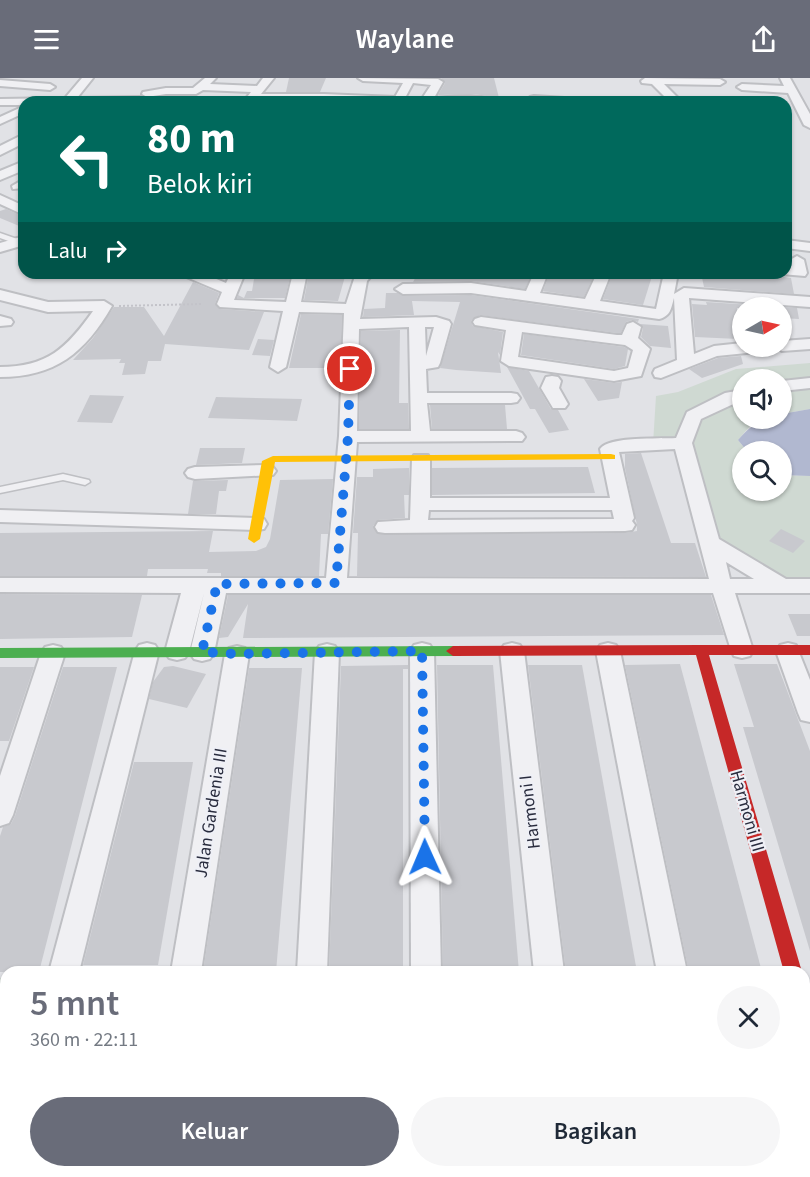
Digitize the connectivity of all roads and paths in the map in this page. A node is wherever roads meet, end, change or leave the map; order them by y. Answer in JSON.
{"nodes":[{"id":1,"x":88,"y":78,"type":"edge"},
{"id":2,"x":162,"y":78,"type":"edge"},
{"id":3,"x":211,"y":78,"type":"edge"},
{"id":4,"x":268,"y":78,"type":"edge"},
{"id":5,"x":363,"y":78,"type":"edge"},
{"id":6,"x":643,"y":78,"type":"edge"},
{"id":7,"x":785,"y":78,"type":"edge"},
{"id":8,"x":410,"y":80,"type":"junction"},
{"id":9,"x":655,"y":81,"type":"junction"},
{"id":10,"x":720,"y":82,"type":"dead end"},
{"id":11,"x":0,"y":83,"type":"edge"},
{"id":12,"x":42,"y":83,"type":"edge"},
{"id":13,"x":201,"y":87,"type":"junction"},
{"id":14,"x":742,"y":87,"type":"dead end"},
{"id":15,"x":259,"y":89,"type":"junction"},
{"id":16,"x":791,"y":92,"type":"junction"},
{"id":17,"x":810,"y":94,"type":"edge"},
{"id":18,"x":72,"y":96,"type":"edge"},
{"id":19,"x":144,"y":96,"type":"edge"},
{"id":20,"x":150,"y":96,"type":"edge"},
{"id":21,"x":254,"y":96,"type":"edge"},
{"id":22,"x":401,"y":96,"type":"edge"},
{"id":23,"x":431,"y":96,"type":"edge"},
{"id":24,"x":670,"y":96,"type":"edge"},
{"id":25,"x":0,"y":102,"type":"edge"},
{"id":26,"x":18,"y":102,"type":"edge"},
{"id":27,"x":18,"y":112,"type":"edge"},
{"id":28,"x":0,"y":122,"type":"edge"},
{"id":29,"x":810,"y":125,"type":"edge"},
{"id":30,"x":18,"y":141,"type":"edge"},
{"id":31,"x":0,"y":151,"type":"edge"},
{"id":32,"x":18,"y":168,"type":"edge"},
{"id":33,"x":0,"y":176,"type":"edge"},
{"id":34,"x":2,"y":200,"type":"edge"},
{"id":35,"x":18,"y":208,"type":"edge"},
{"id":36,"x":0,"y":235,"type":"edge"},
{"id":37,"x":792,"y":236,"type":"edge"},
{"id":38,"x":810,"y":237,"type":"edge"},
{"id":39,"x":18,"y":240,"type":"edge"},
{"id":40,"x":18,"y":242,"type":"edge"},
{"id":41,"x":792,"y":245,"type":"edge"},
{"id":42,"x":810,"y":247,"type":"edge"},
{"id":43,"x":0,"y":248,"type":"edge"},
{"id":44,"x":204,"y":279,"type":"edge"},
{"id":45,"x":236,"y":279,"type":"edge"},
{"id":46,"x":299,"y":279,"type":"edge"},
{"id":47,"x":360,"y":279,"type":"edge"},
{"id":48,"x":407,"y":279,"type":"edge"},
{"id":49,"x":475,"y":279,"type":"edge"},
{"id":50,"x":538,"y":279,"type":"edge"},
{"id":51,"x":601,"y":279,"type":"edge"},
{"id":52,"x":670,"y":279,"type":"edge"},
{"id":53,"x":471,"y":288,"type":"junction"},
{"id":54,"x":231,"y":290,"type":"junction"},
{"id":55,"x":0,"y":295,"type":"edge"},
{"id":56,"x":531,"y":296,"type":"junction"},
{"id":57,"x":732,"y":300,"type":"edge"},
{"id":58,"x":201,"y":303,"type":"dead end"},
{"id":59,"x":792,"y":303,"type":"edge"},
{"id":60,"x":810,"y":303,"type":"edge"},
{"id":61,"x":591,"y":304,"type":"junction"},
{"id":62,"x":104,"y":306,"type":"junction"},
{"id":63,"x":292,"y":307,"type":"junction"},
{"id":64,"x":637,"y":310,"type":"junction"},
{"id":65,"x":352,"y":316,"type":"junction"},
{"id":66,"x":481,"y":322,"type":"dead end"},
{"id":67,"x":417,"y":323,"type":"junction"},
{"id":68,"x":515,"y":326,"type":"junction"},
{"id":69,"x":629,"y":340,"type":"junction"},
{"id":70,"x":810,"y":344,"type":"edge"},
{"id":71,"x":792,"y":345,"type":"edge"},
{"id":72,"x":732,"y":349,"type":"edge"},
{"id":73,"x":536,"y":364,"type":"junction"},
{"id":74,"x":686,"y":364,"type":"junction"},
{"id":75,"x":417,"y":366,"type":"junction"},
{"id":76,"x":279,"y":367,"type":"dead end"},
{"id":77,"x":0,"y":372,"type":"edge"},
{"id":78,"x":604,"y":374,"type":"junction"},
{"id":79,"x":661,"y":374,"type":"dead end"},
{"id":80,"x":552,"y":381,"type":"junction"},
{"id":81,"x":810,"y":383,"type":"edge"},
{"id":82,"x":792,"y":385,"type":"edge"},
{"id":83,"x":732,"y":397,"type":"edge"},
{"id":84,"x":418,"y":398,"type":"junction"},
{"id":85,"x":512,"y":398,"type":"dead end"},
{"id":86,"x":559,"y":404,"type":"dead end"},
{"id":87,"x":348,"y":436,"type":"junction"},
{"id":88,"x":421,"y":436,"type":"junction"},
{"id":89,"x":516,"y":437,"type":"dead end"},
{"id":90,"x":683,"y":442,"type":"junction"},
{"id":91,"x":611,"y":457,"type":"junction"},
{"id":92,"x":421,"y":459,"type":"junction"},
{"id":93,"x":346,"y":460,"type":"junction"},
{"id":94,"x":266,"y":471,"type":"junction"},
{"id":95,"x":195,"y":473,"type":"dead end"},
{"id":96,"x":85,"y":482,"type":"dead end"},
{"id":97,"x":0,"y":490,"type":"edge"},
{"id":98,"x":420,"y":504,"type":"junction"},
{"id":99,"x":621,"y":504,"type":"junction"},
{"id":100,"x":0,"y":516,"type":"edge"},
{"id":101,"x":419,"y":526,"type":"junction"},
{"id":102,"x":385,"y":527,"type":"dead end"},
{"id":103,"x":256,"y":532,"type":"joint"},
{"id":104,"x":712,"y":544,"type":"junction"},
{"id":105,"x":336,"y":583,"type":"junction"},
{"id":106,"x":194,"y":584,"type":"junction"},
{"id":107,"x":217,"y":584,"type":"junction"},
{"id":108,"x":0,"y":585,"type":"edge"},
{"id":109,"x":783,"y":586,"type":"junction"},
{"id":110,"x":810,"y":586,"type":"edge"},
{"id":111,"x":726,"y":587,"type":"junction"},
{"id":112,"x":701,"y":650,"type":"junction"},
{"id":113,"x":746,"y":650,"type":"junction"},
{"id":114,"x":799,"y":650,"type":"edge"},
{"id":115,"x":147,"y":651,"type":"junction"},
{"id":116,"x":422,"y":651,"type":"junction"},
{"id":117,"x":512,"y":651,"type":"junction"},
{"id":118,"x":608,"y":651,"type":"junction"},
{"id":119,"x":177,"y":652,"type":"junction"},
{"id":120,"x":202,"y":652,"type":"junction"},
{"id":121,"x":327,"y":652,"type":"junction"},
{"id":122,"x":0,"y":653,"type":"edge"},
{"id":123,"x":53,"y":653,"type":"junction"},
{"id":124,"x":237,"y":654,"type":"junction"},
{"id":125,"x":810,"y":713,"type":"edge"},
{"id":126,"x":0,"y":815,"type":"edge"},
{"id":127,"x":66,"y":966,"type":"edge"},
{"id":128,"x":187,"y":966,"type":"edge"},
{"id":129,"x":312,"y":966,"type":"edge"},
{"id":130,"x":426,"y":966,"type":"edge"},
{"id":131,"x":548,"y":966,"type":"edge"},
{"id":132,"x":671,"y":966,"type":"edge"},
{"id":133,"x":791,"y":966,"type":"edge"}],
"edges":[{"from":1,"to":18,"type":"street"},
{"from":2,"to":19,"type":"street"},
{"from":3,"to":13,"type":"street"},
{"from":4,"to":15,"type":"street"},
{"from":5,"to":8,"type":"street"},
{"from":6,"to":9,"type":"street"},
{"from":7,"to":16,"type":"street"},
{"from":8,"to":22,"type":"street"},
{"from":8,"to":23,"type":"street"},
{"from":9,"to":10,"type":"street"},
{"from":9,"to":24,"type":"street"},
{"from":11,"to":12,"type":"street"},
{"from":13,"to":15,"type":"street"},
{"from":13,"to":20,"type":"street"},
{"from":14,"to":16,"type":"street"},
{"from":15,"to":21,"type":"street"},
{"from":16,"to":17,"type":"street"},
{"from":16,"to":29,"type":"street"},
{"from":25,"to":26,"type":"street"},
{"from":27,"to":28,"type":"street"},
{"from":30,"to":31,"type":"street"},
{"from":32,"to":33,"type":"street"},
{"from":34,"to":35,"type":"street"},
{"from":36,"to":39,"type":"lane"},
{"from":37,"to":38,"type":"street"},
{"from":40,"to":43,"type":"street"},
{"from":41,"to":42,"type":"street"},
{"from":44,"to":54,"type":"street"},
{"from":45,"to":54,"type":"street"},
{"from":46,"to":63,"type":"street"},
{"from":47,"to":65,"type":"street"},
{"from":48,"to":53,"type":"street"},
{"from":49,"to":53,"type":"street"},
{"from":50,"to":56,"type":"street"},
{"from":51,"to":61,"type":"street"},
{"from":52,"to":64,"type":"street"},
{"from":53,"to":56,"type":"street"},
{"from":54,"to":63,"type":"street"},
{"from":55,"to":62,"type":"street"},
{"from":56,"to":61,"type":"street"},
{"from":57,"to":74,"type":"street"},
{"from":58,"to":62,"type":"path"},
{"from":59,"to":60,"type":"street"},
{"from":61,"to":64,"type":"street"},
{"from":62,"to":77,"type":"street"},
{"from":63,"to":65,"type":"street"},
{"from":63,"to":76,"type":"street"},
{"from":64,"to":69,"type":"street"},
{"from":65,"to":67,"type":"street"},
{"from":65,"to":87,"type":"street"},
{"from":66,"to":68,"type":"street"},
{"from":67,"to":75,"type":"street"},
{"from":67,"to":75,"type":"street"},
{"from":68,"to":69,"type":"street"},
{"from":68,"to":73,"type":"street"},
{"from":69,"to":78,"type":"street"},
{"from":70,"to":71,"type":"street"},
{"from":72,"to":74,"type":"street"},
{"from":73,"to":78,"type":"street"},
{"from":73,"to":80,"type":"street"},
{"from":74,"to":79,"type":"street"},
{"from":75,"to":84,"type":"street"},
{"from":78,"to":80,"type":"street"},
{"from":80,"to":86,"type":"street"},
{"from":81,"to":82,"type":"street"},
{"from":83,"to":90,"type":"street"},
{"from":84,"to":85,"type":"street"},
{"from":84,"to":88,"type":"street"},
{"from":87,"to":88,"type":"street"},
{"from":87,"to":93,"type":"street"},
{"from":88,"to":89,"type":"street"},
{"from":90,"to":91,"type":"street"},
{"from":90,"to":104,"type":"street"},
{"from":91,"to":92,"type":"street"},
{"from":91,"to":99,"type":"street"},
{"from":92,"to":93,"type":"street"},
{"from":92,"to":98,"type":"street"},
{"from":93,"to":94,"type":"street"},
{"from":93,"to":105,"type":"street"},
{"from":94,"to":95,"type":"street"},
{"from":94,"to":103,"type":"street"},
{"from":96,"to":97,"type":"lane"},
{"from":98,"to":99,"type":"street"},
{"from":98,"to":101,"type":"street"},
{"from":99,"to":101,"type":"street"},
{"from":100,"to":103,"type":"street"},
{"from":101,"to":102,"type":"street"},
{"from":104,"to":109,"type":"street"},
{"from":104,"to":111,"type":"street"},
{"from":105,"to":107,"type":"street"},
{"from":105,"to":111,"type":"street"},
{"from":106,"to":107,"type":"street"},
{"from":106,"to":108,"type":"street"},
{"from":106,"to":119,"type":"street"},
{"from":107,"to":120,"type":"street"},
{"from":109,"to":110,"type":"street"},
{"from":109,"to":111,"type":"street"},
{"from":111,"to":113,"type":"street"},
{"from":112,"to":113,"type":"street"},
{"from":112,"to":118,"type":"street"},
{"from":112,"to":133,"type":"street","name":"Harmoni III"},
{"from":113,"to":114,"type":"street"},
{"from":114,"to":125,"type":"street"},
{"from":115,"to":119,"type":"street"},
{"from":115,"to":123,"type":"street"},
{"from":115,"to":127,"type":"street"},
{"from":116,"to":117,"type":"street"},
{"from":116,"to":121,"type":"street"},
{"from":116,"to":130,"type":"street"},
{"from":117,"to":118,"type":"street"},
{"from":117,"to":131,"type":"street","name":"Harmoni I"},
{"from":118,"to":132,"type":"street"},
{"from":119,"to":120,"type":"street"},
{"from":120,"to":124,"type":"street"},
{"from":121,"to":124,"type":"street"},
{"from":121,"to":129,"type":"street"},
{"from":122,"to":123,"type":"street"},
{"from":123,"to":126,"type":"street"},
{"from":124,"to":128,"type":"street","name":"Jalan Gardenia III"}]}
